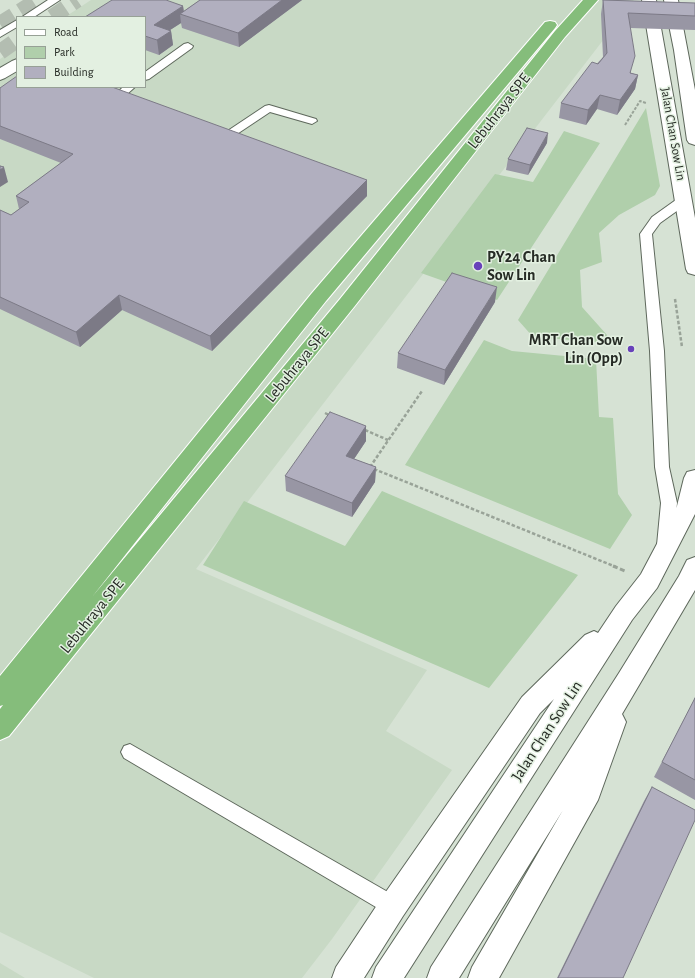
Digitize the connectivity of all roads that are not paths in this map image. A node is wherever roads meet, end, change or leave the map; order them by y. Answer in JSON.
{"nodes":[{"id":1,"x":55,"y":0,"type":"edge"},
{"id":2,"x":574,"y":0,"type":"edge"},
{"id":3,"x":591,"y":0,"type":"edge"},
{"id":4,"x":649,"y":0,"type":"edge"},
{"id":5,"x":671,"y":0,"type":"edge"},
{"id":6,"x":29,"y":16,"type":"edge"},
{"id":7,"x":16,"y":24,"type":"edge"},
{"id":8,"x":3,"y":30,"type":"edge"},
{"id":9,"x":188,"y":46,"type":"dead end"},
{"id":10,"x":16,"y":65,"type":"edge"},
{"id":11,"x":0,"y":75,"type":"edge"},
{"id":12,"x":146,"y":76,"type":"edge"},
{"id":13,"x":121,"y":90,"type":"edge"},
{"id":14,"x":136,"y":98,"type":"edge"},
{"id":15,"x":693,"y":111,"type":"edge"},
{"id":16,"x":312,"y":120,"type":"dead end"},
{"id":17,"x":244,"y":140,"type":"edge"},
{"id":18,"x":695,"y":140,"type":"edge"},
{"id":19,"x":684,"y":200,"type":"junction"},
{"id":20,"x":695,"y":269,"type":"edge"},
{"id":21,"x":695,"y":478,"type":"edge"},
{"id":22,"x":664,"y":554,"type":"junction"},
{"id":23,"x":695,"y":566,"type":"edge"},
{"id":24,"x":624,"y":613,"type":"junction"},
{"id":25,"x":628,"y":681,"type":"junction"},
{"id":26,"x":0,"y":695,"type":"edge"},
{"id":27,"x":0,"y":728,"type":"edge"},
{"id":28,"x":130,"y":752,"type":"dead end"},
{"id":29,"x":393,"y":906,"type":"junction"},
{"id":30,"x":346,"y":978,"type":"edge"},
{"id":31,"x":387,"y":978,"type":"edge"},
{"id":32,"x":442,"y":978,"type":"edge"},
{"id":33,"x":483,"y":978,"type":"edge"}],
"edges":[{"from":1,"to":6,"type":"lane"},
{"from":2,"to":26,"type":"highway","name":"Lebuhraya SPE"},
{"from":3,"to":27,"type":"highway","name":"Lebuhraya SPE"},
{"from":4,"to":19,"type":"street","name":"Jalan Chan Sow Lin"},
{"from":5,"to":15,"type":"street","name":"Jalan Chan Sow Lin"},
{"from":7,"to":8,"type":"lane"},
{"from":9,"to":12,"type":"lane"},
{"from":10,"to":11,"type":"street"},
{"from":13,"to":14,"type":"lane"},
{"from":15,"to":18,"type":"street","name":"Jalan Chan Sow Lin"},
{"from":16,"to":17,"type":"lane"},
{"from":19,"to":20,"type":"street","name":"Jalan Chan Sow Lin"},
{"from":19,"to":22,"type":"lane"},
{"from":21,"to":22,"type":"street","name":"Jalan Chan Sow Lin"},
{"from":22,"to":24,"type":"street","name":"Jalan Chan Sow Lin"},
{"from":23,"to":25,"type":"street"},
{"from":24,"to":29,"type":"street"},
{"from":24,"to":31,"type":"street","name":"Jalan Chan Sow Lin"},
{"from":25,"to":32,"type":"street"},
{"from":25,"to":33,"type":"street"},
{"from":28,"to":29,"type":"lane"},
{"from":29,"to":30,"type":"street"}]}
